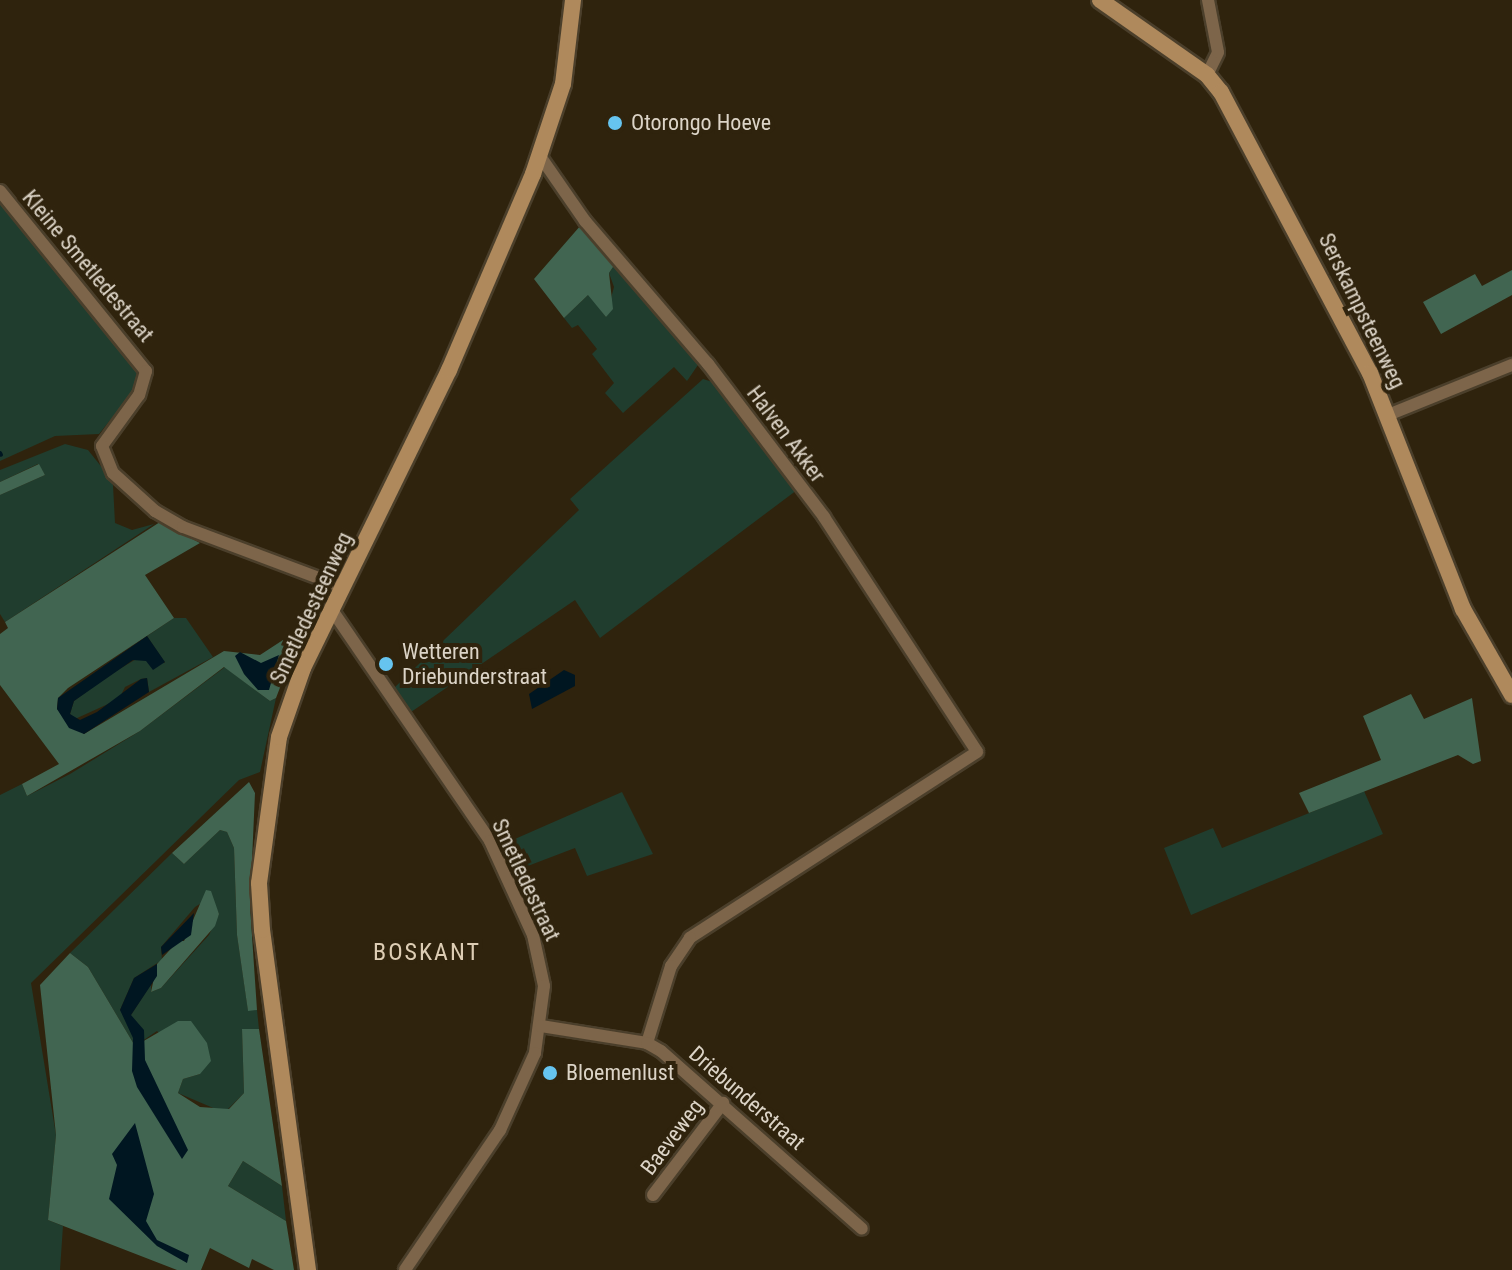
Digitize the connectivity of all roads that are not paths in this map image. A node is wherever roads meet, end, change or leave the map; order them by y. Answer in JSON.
{"nodes":[{"id":1,"x":573,"y":0,"type":"edge"},
{"id":2,"x":1100,"y":0,"type":"edge"},
{"id":3,"x":1208,"y":0,"type":"edge"},
{"id":4,"x":1207,"y":75,"type":"junction"},
{"id":5,"x":540,"y":156,"type":"junction"},
{"id":6,"x":0,"y":191,"type":"edge"},
{"id":7,"x":1512,"y":365,"type":"edge"},
{"id":8,"x":1388,"y":415,"type":"junction"},
{"id":9,"x":343,"y":587,"type":"junction"},
{"id":10,"x":332,"y":610,"type":"junction"},
{"id":11,"x":1512,"y":695,"type":"edge"},
{"id":12,"x":541,"y":1026,"type":"junction"},
{"id":13,"x":647,"y":1043,"type":"junction"},
{"id":14,"x":723,"y":1103,"type":"junction"},
{"id":15,"x":653,"y":1195,"type":"dead end"},
{"id":16,"x":862,"y":1229,"type":"dead end"},
{"id":17,"x":308,"y":1270,"type":"edge"},
{"id":18,"x":405,"y":1270,"type":"edge"}],
"edges":[{"from":1,"to":5,"type":"street","name":"Smetledesteenweg"},
{"from":2,"to":4,"type":"street","name":"Serskampsteenweg"},
{"from":3,"to":4,"type":"street"},
{"from":4,"to":8,"type":"street","name":"Serskampsteenweg"},
{"from":5,"to":9,"type":"street","name":"Smetledesteenweg"},
{"from":5,"to":13,"type":"street","name":"Halven Akker"},
{"from":6,"to":9,"type":"street","name":"Kleine Smetledestraat"},
{"from":7,"to":8,"type":"street"},
{"from":8,"to":11,"type":"street","name":"Serskampsteenweg"},
{"from":9,"to":10,"type":"street","name":"Smetledesteenweg"},
{"from":10,"to":12,"type":"street","name":"Smetledestraat"},
{"from":10,"to":17,"type":"street","name":"Smetledesteenweg"},
{"from":12,"to":13,"type":"street","name":"Driebunderstraat"},
{"from":12,"to":18,"type":"street","name":"Smetledestraat"},
{"from":13,"to":14,"type":"street","name":"Driebunderstraat"},
{"from":14,"to":15,"type":"street","name":"Baeveweg"},
{"from":14,"to":16,"type":"street","name":"Driebunderstraat"}]}
